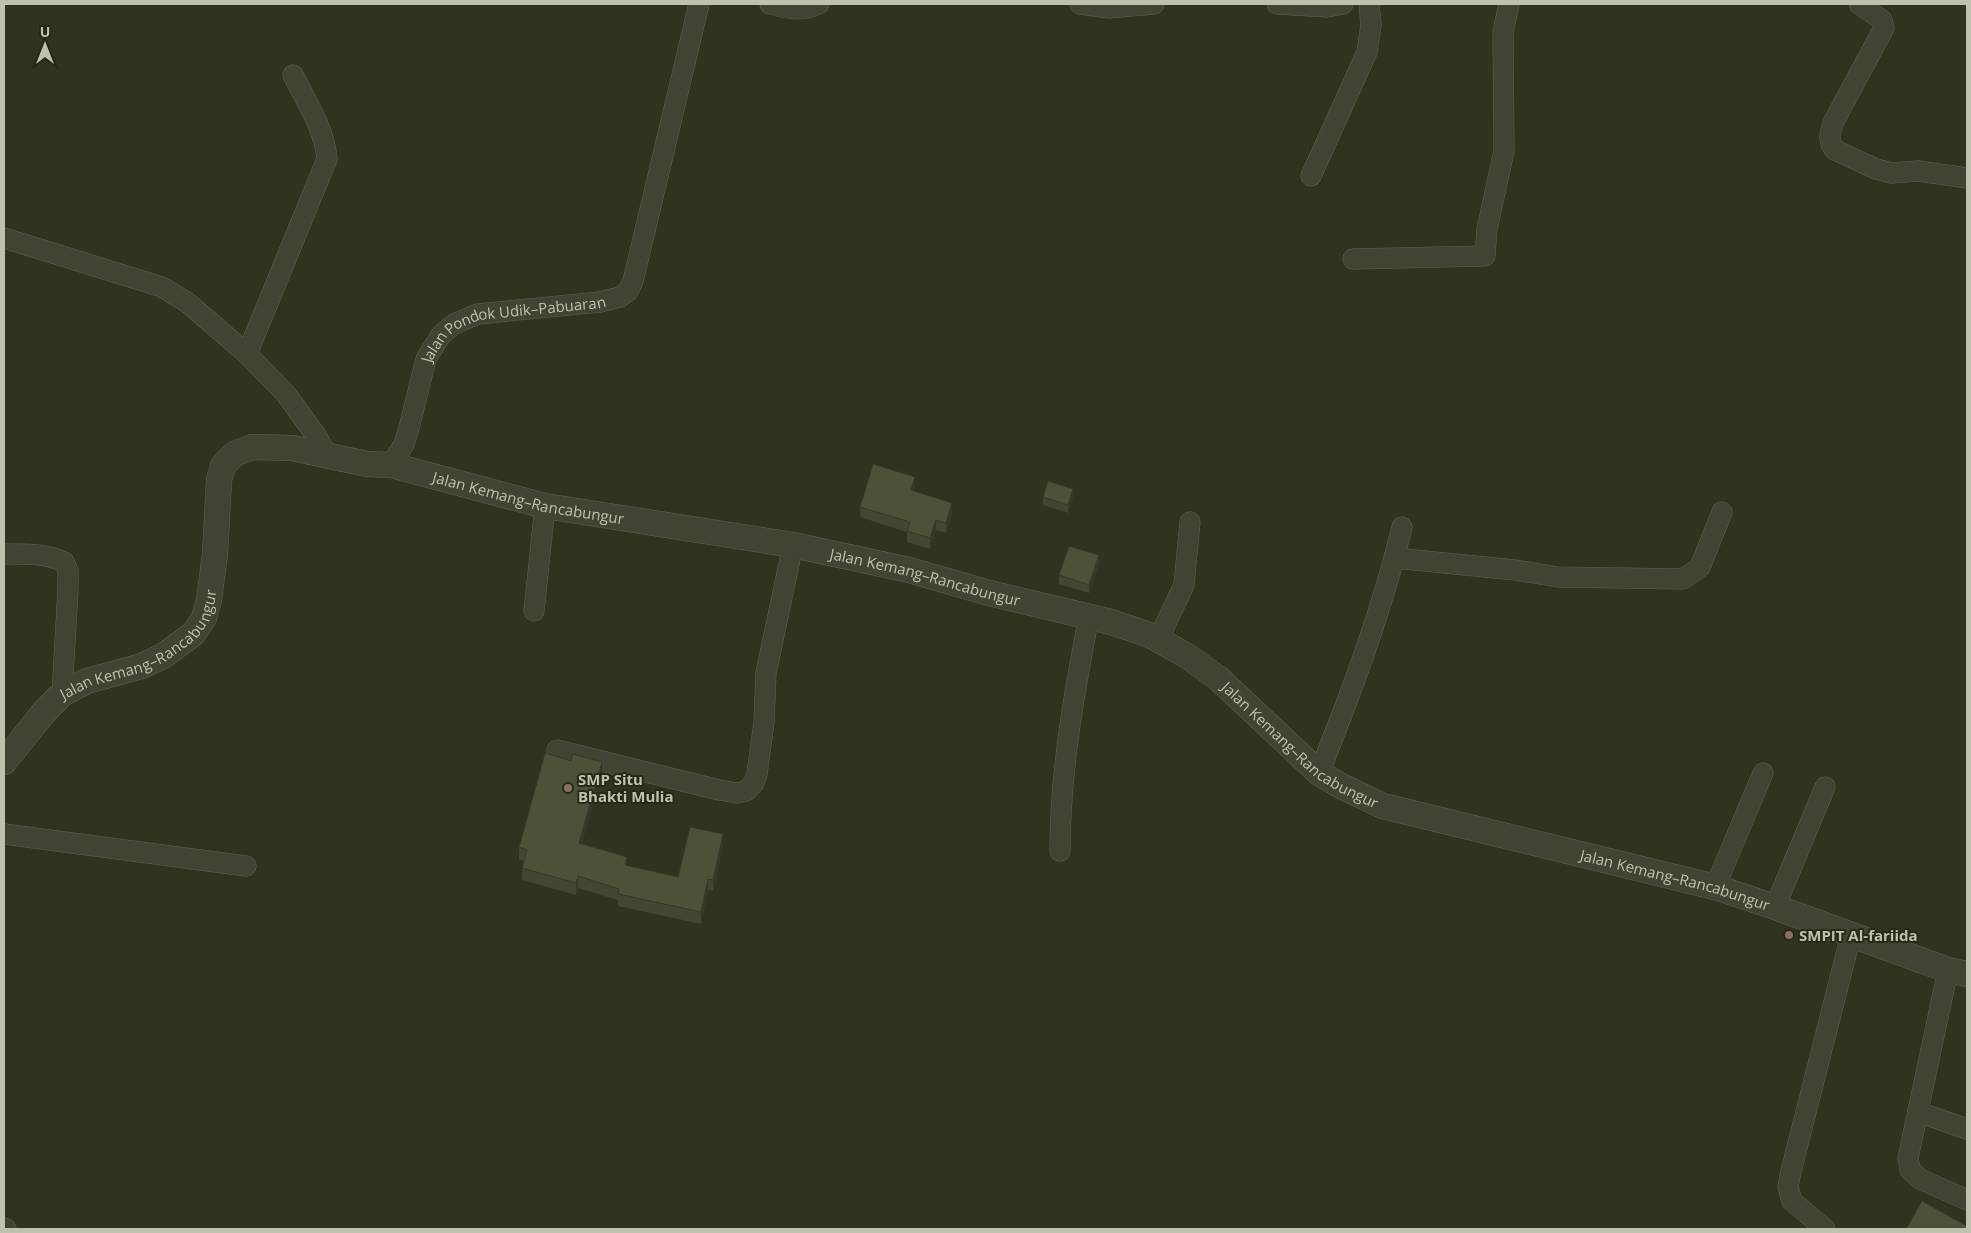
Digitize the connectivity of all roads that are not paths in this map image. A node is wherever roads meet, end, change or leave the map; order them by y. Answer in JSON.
{"nodes":[{"id":1,"x":699,"y":4,"type":"edge"},
{"id":2,"x":770,"y":4,"type":"edge"},
{"id":3,"x":818,"y":4,"type":"edge"},
{"id":4,"x":1080,"y":4,"type":"edge"},
{"id":5,"x":1154,"y":4,"type":"edge"},
{"id":6,"x":1277,"y":4,"type":"edge"},
{"id":7,"x":1343,"y":4,"type":"edge"},
{"id":8,"x":1369,"y":4,"type":"edge"},
{"id":9,"x":1509,"y":4,"type":"edge"},
{"id":10,"x":1859,"y":4,"type":"edge"},
{"id":11,"x":293,"y":75,"type":"dead end"},
{"id":12,"x":1311,"y":176,"type":"dead end"},
{"id":13,"x":1967,"y":178,"type":"edge"},
{"id":14,"x":4,"y":238,"type":"edge"},
{"id":15,"x":1353,"y":259,"type":"dead end"},
{"id":16,"x":247,"y":354,"type":"junction"},
{"id":17,"x":326,"y":454,"type":"junction"},
{"id":18,"x":391,"y":465,"type":"junction"},
{"id":19,"x":545,"y":506,"type":"junction"},
{"id":20,"x":1722,"y":512,"type":"dead end"},
{"id":21,"x":1190,"y":522,"type":"dead end"},
{"id":22,"x":1402,"y":527,"type":"dead end"},
{"id":23,"x":793,"y":545,"type":"junction"},
{"id":24,"x":4,"y":554,"type":"edge"},
{"id":25,"x":1395,"y":558,"type":"junction"},
{"id":26,"x":534,"y":611,"type":"dead end"},
{"id":27,"x":1089,"y":616,"type":"junction"},
{"id":28,"x":1158,"y":640,"type":"junction"},
{"id":29,"x":62,"y":694,"type":"junction"},
{"id":30,"x":557,"y":750,"type":"dead end"},
{"id":31,"x":4,"y":762,"type":"edge"},
{"id":32,"x":1319,"y":773,"type":"junction"},
{"id":33,"x":1763,"y":773,"type":"dead end"},
{"id":34,"x":1825,"y":787,"type":"dead end"},
{"id":35,"x":4,"y":834,"type":"edge"},
{"id":36,"x":1060,"y":851,"type":"dead end"},
{"id":37,"x":246,"y":866,"type":"dead end"},
{"id":38,"x":1715,"y":888,"type":"junction"},
{"id":39,"x":1775,"y":906,"type":"junction"},
{"id":40,"x":1851,"y":936,"type":"junction"},
{"id":41,"x":1958,"y":972,"type":"edge"},
{"id":42,"x":1918,"y":1112,"type":"junction"},
{"id":43,"x":1967,"y":1129,"type":"edge"},
{"id":44,"x":1967,"y":1200,"type":"edge"},
{"id":45,"x":1825,"y":1229,"type":"edge"}],
"edges":[{"from":1,"to":18,"type":"street","name":"Jalan Pondok Udik–Pabuaran"},
{"from":2,"to":3,"type":"street"},
{"from":4,"to":5,"type":"street"},
{"from":6,"to":7,"type":"street"},
{"from":8,"to":12,"type":"street"},
{"from":9,"to":15,"type":"street"},
{"from":10,"to":13,"type":"street"},
{"from":11,"to":16,"type":"street"},
{"from":14,"to":16,"type":"street"},
{"from":16,"to":17,"type":"street"},
{"from":17,"to":18,"type":"street","name":"Jalan Kemang–Rancabungur"},
{"from":17,"to":29,"type":"street","name":"Jalan Kemang–Rancabungur"},
{"from":18,"to":19,"type":"street","name":"Jalan Kemang–Rancabungur"},
{"from":19,"to":23,"type":"street","name":"Jalan Kemang–Rancabungur"},
{"from":19,"to":26,"type":"street"},
{"from":20,"to":25,"type":"street"},
{"from":21,"to":28,"type":"street"},
{"from":22,"to":25,"type":"street"},
{"from":23,"to":27,"type":"street","name":"Jalan Kemang–Rancabungur"},
{"from":23,"to":30,"type":"street"},
{"from":24,"to":29,"type":"street"},
{"from":25,"to":32,"type":"street"},
{"from":27,"to":28,"type":"street","name":"Jalan Kemang–Rancabungur"},
{"from":27,"to":36,"type":"street"},
{"from":28,"to":32,"type":"street","name":"Jalan Kemang–Rancabungur"},
{"from":29,"to":31,"type":"street","name":"Jalan Kemang–Rancabungur"},
{"from":32,"to":38,"type":"street","name":"Jalan Kemang–Rancabungur"},
{"from":33,"to":38,"type":"street"},
{"from":34,"to":39,"type":"street"},
{"from":35,"to":37,"type":"street"},
{"from":38,"to":39,"type":"street","name":"Jalan Kemang–Rancabungur"},
{"from":39,"to":40,"type":"street","name":"Jalan Kemang–Rancabungur"},
{"from":40,"to":41,"type":"street","name":"Jalan Kemang–Rancabungur"},
{"from":40,"to":45,"type":"street"},
{"from":41,"to":42,"type":"street"},
{"from":42,"to":43,"type":"street"},
{"from":42,"to":44,"type":"street"}]}
